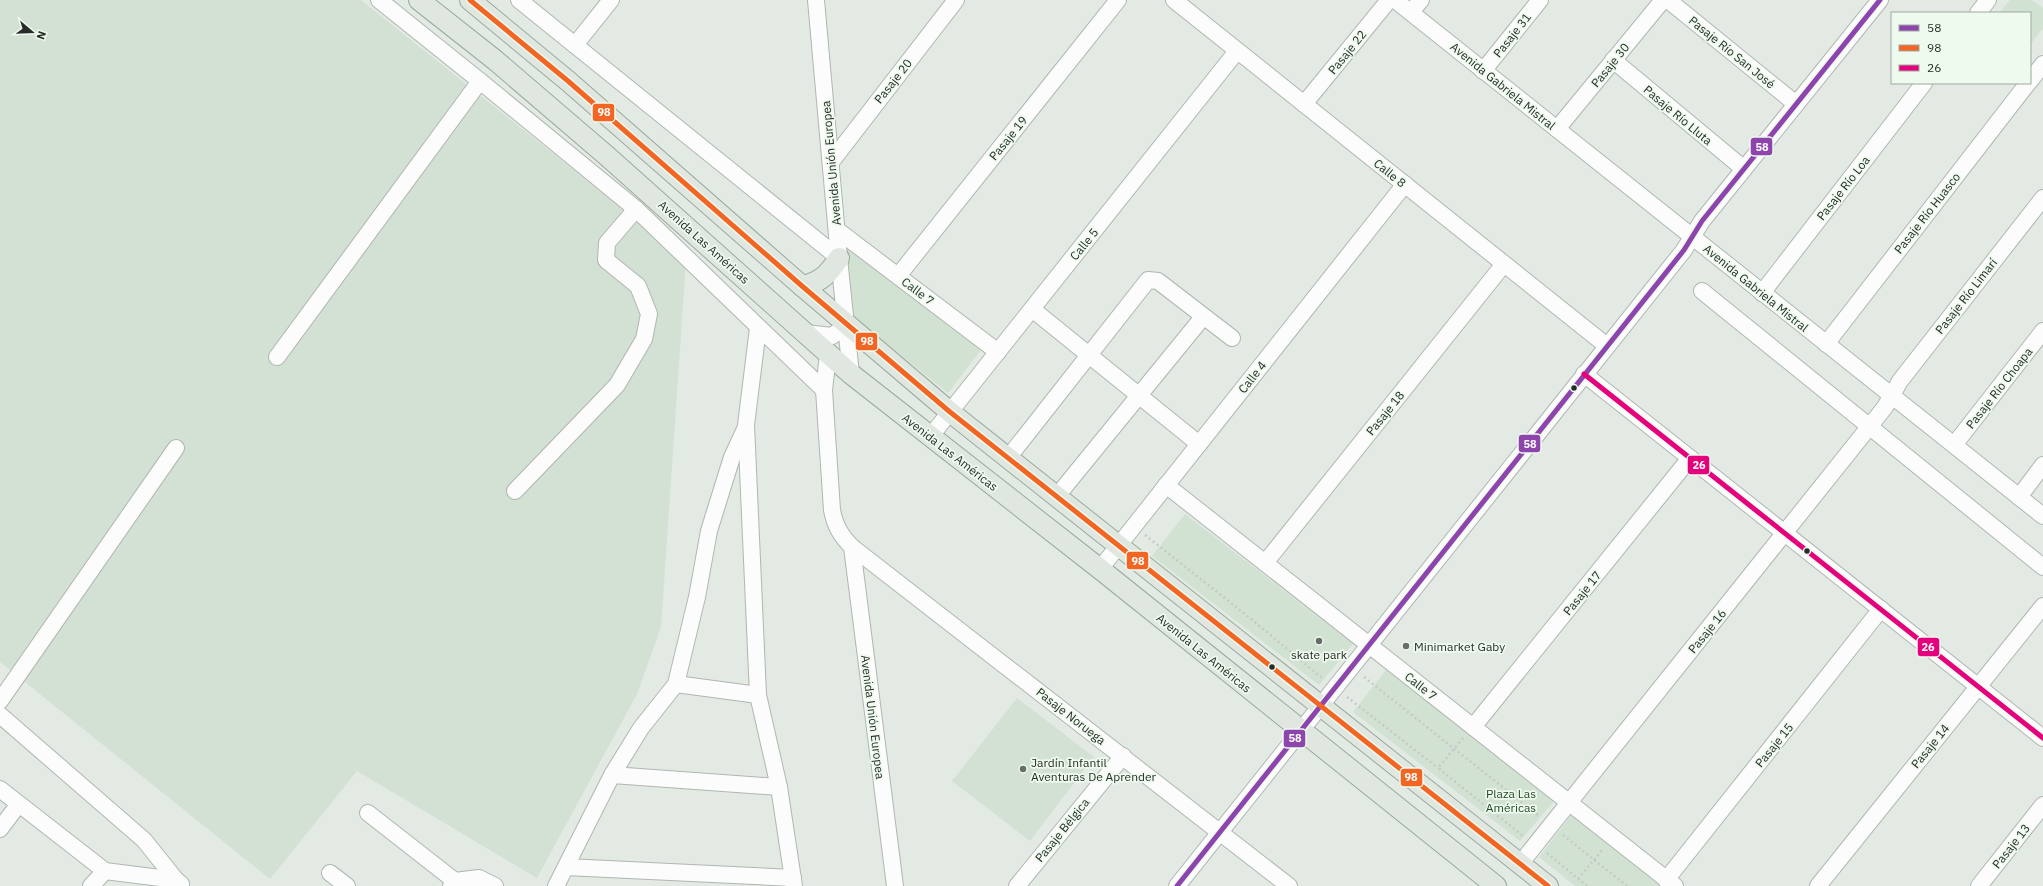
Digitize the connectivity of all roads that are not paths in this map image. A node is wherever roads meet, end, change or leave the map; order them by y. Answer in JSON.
{"nodes":[{"id":1,"x":379,"y":0,"type":"edge"},
{"id":2,"x":419,"y":0,"type":"edge"},
{"id":3,"x":470,"y":0,"type":"edge"},
{"id":4,"x":519,"y":0,"type":"edge"},
{"id":5,"x":611,"y":0,"type":"edge"},
{"id":6,"x":816,"y":0,"type":"edge"},
{"id":7,"x":956,"y":0,"type":"edge"},
{"id":8,"x":1118,"y":0,"type":"edge"},
{"id":9,"x":1174,"y":0,"type":"edge"},
{"id":10,"x":1389,"y":0,"type":"edge"},
{"id":11,"x":1395,"y":0,"type":"edge"},
{"id":12,"x":1421,"y":0,"type":"edge"},
{"id":13,"x":1540,"y":0,"type":"edge"},
{"id":14,"x":1663,"y":0,"type":"edge"},
{"id":15,"x":1668,"y":0,"type":"edge"},
{"id":16,"x":1880,"y":0,"type":"edge"},
{"id":17,"x":1988,"y":0,"type":"edge"},
{"id":18,"x":1410,"y":12,"type":"junction"},
{"id":19,"x":1979,"y":12,"type":"edge"},
{"id":20,"x":575,"y":45,"type":"junction"},
{"id":21,"x":1237,"y":51,"type":"junction"},
{"id":22,"x":1613,"y":60,"type":"junction"},
{"id":23,"x":2043,"y":64,"type":"edge"},
{"id":24,"x":1483,"y":71,"type":"junction"},
{"id":25,"x":2031,"y":80,"type":"edge"},
{"id":26,"x":480,"y":81,"type":"junction"},
{"id":27,"x":1923,"y":84,"type":"edge"},
{"id":28,"x":2027,"y":84,"type":"edge"},
{"id":29,"x":1304,"y":104,"type":"junction"},
{"id":30,"x":1796,"y":104,"type":"junction"},
{"id":31,"x":1557,"y":130,"type":"junction"},
{"id":32,"x":831,"y":162,"type":"junction"},
{"id":33,"x":1744,"y":169,"type":"junction"},
{"id":34,"x":1405,"y":184,"type":"junction"},
{"id":35,"x":2043,"y":198,"type":"edge"},
{"id":36,"x":636,"y":209,"type":"junction"},
{"id":37,"x":837,"y":230,"type":"junction"},
{"id":38,"x":1692,"y":237,"type":"junction"},
{"id":39,"x":839,"y":258,"type":"junction"},
{"id":40,"x":1504,"y":264,"type":"junction"},
{"id":41,"x":898,"y":276,"type":"junction"},
{"id":42,"x":802,"y":286,"type":"junction"},
{"id":43,"x":1702,"y":291,"type":"dead end"},
{"id":44,"x":1762,"y":293,"type":"junction"},
{"id":45,"x":1032,"y":309,"type":"junction"},
{"id":46,"x":1202,"y":316,"type":"junction"},
{"id":47,"x":847,"y":325,"type":"junction"},
{"id":48,"x":758,"y":328,"type":"junction"},
{"id":49,"x":2043,"y":331,"type":"edge"},
{"id":50,"x":805,"y":333,"type":"junction"},
{"id":51,"x":1232,"y":338,"type":"dead end"},
{"id":52,"x":1826,"y":344,"type":"junction"},
{"id":53,"x":1607,"y":346,"type":"junction"},
{"id":54,"x":998,"y":352,"type":"junction"},
{"id":55,"x":828,"y":354,"type":"junction"},
{"id":56,"x":1090,"y":355,"type":"junction"},
{"id":57,"x":277,"y":357,"type":"dead end"},
{"id":58,"x":851,"y":374,"type":"junction"},
{"id":59,"x":1584,"y":374,"type":"junction"},
{"id":60,"x":824,"y":390,"type":"junction"},
{"id":61,"x":1139,"y":394,"type":"junction"},
{"id":62,"x":1891,"y":396,"type":"junction"},
{"id":63,"x":950,"y":412,"type":"junction"},
{"id":64,"x":746,"y":425,"type":"junction"},
{"id":65,"x":1870,"y":426,"type":"junction"},
{"id":66,"x":930,"y":437,"type":"junction"},
{"id":67,"x":1199,"y":444,"type":"junction"},
{"id":68,"x":1954,"y":445,"type":"junction"},
{"id":69,"x":176,"y":448,"type":"dead end"},
{"id":70,"x":1008,"y":458,"type":"junction"},
{"id":71,"x":1690,"y":458,"type":"junction"},
{"id":72,"x":2043,"y":465,"type":"edge"},
{"id":73,"x":1166,"y":485,"type":"junction"},
{"id":74,"x":514,"y":491,"type":"dead end"},
{"id":75,"x":1057,"y":496,"type":"junction"},
{"id":76,"x":2019,"y":497,"type":"junction"},
{"id":77,"x":2043,"y":516,"type":"edge"},
{"id":78,"x":1785,"y":533,"type":"junction"},
{"id":79,"x":1119,"y":545,"type":"junction"},
{"id":80,"x":852,"y":547,"type":"junction"},
{"id":81,"x":1265,"y":563,"type":"junction"},
{"id":82,"x":2043,"y":567,"type":"edge"},
{"id":83,"x":1100,"y":569,"type":"junction"},
{"id":84,"x":2043,"y":606,"type":"edge"},
{"id":85,"x":1881,"y":610,"type":"junction"},
{"id":86,"x":1368,"y":644,"type":"junction"},
{"id":87,"x":676,"y":684,"type":"junction"},
{"id":88,"x":1978,"y":686,"type":"junction"},
{"id":89,"x":758,"y":695,"type":"junction"},
{"id":90,"x":0,"y":701,"type":"edge"},
{"id":91,"x":1320,"y":705,"type":"junction"},
{"id":92,"x":0,"y":715,"type":"edge"},
{"id":93,"x":1473,"y":727,"type":"junction"},
{"id":94,"x":1300,"y":730,"type":"junction"},
{"id":95,"x":2043,"y":738,"type":"edge"},
{"id":96,"x":1123,"y":756,"type":"junction"},
{"id":97,"x":612,"y":775,"type":"junction"},
{"id":98,"x":779,"y":787,"type":"junction"},
{"id":99,"x":0,"y":789,"type":"edge"},
{"id":100,"x":1569,"y":803,"type":"junction"},
{"id":101,"x":18,"y":805,"type":"junction"},
{"id":102,"x":2043,"y":805,"type":"edge"},
{"id":103,"x":368,"y":813,"type":"dead end"},
{"id":104,"x":0,"y":829,"type":"edge"},
{"id":105,"x":1220,"y":831,"type":"junction"},
{"id":106,"x":1520,"y":864,"type":"junction"},
{"id":107,"x":566,"y":867,"type":"junction"},
{"id":108,"x":105,"y":871,"type":"junction"},
{"id":109,"x":330,"y":873,"type":"dead end"},
{"id":110,"x":793,"y":882,"type":"edge"},
{"id":111,"x":180,"y":883,"type":"edge"},
{"id":112,"x":1671,"y":883,"type":"edge"},
{"id":113,"x":453,"y":884,"type":"edge"},
{"id":114,"x":91,"y":886,"type":"edge"},
{"id":115,"x":347,"y":886,"type":"edge"},
{"id":116,"x":494,"y":886,"type":"edge"},
{"id":117,"x":556,"y":886,"type":"edge"},
{"id":118,"x":894,"y":886,"type":"edge"},
{"id":119,"x":1017,"y":886,"type":"edge"},
{"id":120,"x":1177,"y":886,"type":"edge"},
{"id":121,"x":1289,"y":886,"type":"edge"},
{"id":122,"x":1496,"y":886,"type":"edge"},
{"id":123,"x":1548,"y":886,"type":"edge"},
{"id":124,"x":1818,"y":886,"type":"edge"},
{"id":125,"x":1979,"y":886,"type":"edge"}],
"edges":[{"from":1,"to":26,"type":"street"},
{"from":2,"to":50,"type":"main road","name":"Avenida Las Américas"},
{"from":3,"to":42,"type":"main road"},
{"from":4,"to":20,"type":"street"},
{"from":5,"to":20,"type":"street"},
{"from":6,"to":32,"type":"street","name":"Avenida Unión Europea"},
{"from":7,"to":32,"type":"street","name":"Pasaje 20"},
{"from":8,"to":41,"type":"street","name":"Pasaje 19"},
{"from":9,"to":21,"type":"street","name":"Calle 8"},
{"from":10,"to":29,"type":"street","name":"Pasaje 22"},
{"from":11,"to":18,"type":"street","name":"Avenida Gabriela Mistral"},
{"from":12,"to":18,"type":"street"},
{"from":13,"to":24,"type":"street","name":"Pasaje 31"},
{"from":14,"to":22,"type":"street","name":"Pasaje 30"},
{"from":15,"to":30,"type":"street","name":"Pasaje Río San José"},
{"from":16,"to":30,"type":"street"},
{"from":17,"to":19,"type":"street"},
{"from":18,"to":24,"type":"street","name":"Avenida Gabriela Mistral"},
{"from":20,"to":39,"type":"street"},
{"from":21,"to":29,"type":"street","name":"Calle 8"},
{"from":21,"to":45,"type":"street","name":"Calle 5"},
{"from":22,"to":31,"type":"street","name":"Pasaje 30"},
{"from":22,"to":33,"type":"street","name":"Pasaje Río Lluta"},
{"from":23,"to":25,"type":"street"},
{"from":24,"to":31,"type":"street","name":"Avenida Gabriela Mistral"},
{"from":26,"to":36,"type":"street"},
{"from":26,"to":57,"type":"street"},
{"from":27,"to":44,"type":"street","name":"Pasaje Río Loa"},
{"from":28,"to":52,"type":"street","name":"Pasaje Río Huasco"},
{"from":29,"to":34,"type":"street","name":"Calle 8"},
{"from":30,"to":33,"type":"street"},
{"from":31,"to":38,"type":"street","name":"Avenida Gabriela Mistral"},
{"from":32,"to":37,"type":"street","name":"Avenida Unión Europea"},
{"from":33,"to":38,"type":"street"},
{"from":34,"to":40,"type":"street","name":"Calle 8"},
{"from":34,"to":67,"type":"street","name":"Calle 4"},
{"from":35,"to":62,"type":"street","name":"Pasaje Río Limarí"},
{"from":36,"to":48,"type":"street"},
{"from":36,"to":74,"type":"street"},
{"from":37,"to":39,"type":"street","name":"Avenida Unión Europea"},
{"from":37,"to":41,"type":"street","name":"Calle 7"},
{"from":38,"to":44,"type":"street","name":"Avenida Gabriela Mistral"},
{"from":38,"to":53,"type":"street"},
{"from":39,"to":42,"type":"main road"},
{"from":39,"to":47,"type":"street","name":"Avenida Unión Europea"},
{"from":40,"to":53,"type":"street","name":"Calle 8"},
{"from":40,"to":81,"type":"street","name":"Pasaje 18"},
{"from":41,"to":54,"type":"street","name":"Calle 7"},
{"from":42,"to":47,"type":"main road"},
{"from":43,"to":65,"type":"street"},
{"from":44,"to":52,"type":"street","name":"Avenida Gabriela Mistral"},
{"from":45,"to":54,"type":"street","name":"Calle 5"},
{"from":45,"to":56,"type":"street"},
{"from":46,"to":51,"type":"street"},
{"from":46,"to":56,"type":"street"},
{"from":46,"to":61,"type":"street"},
{"from":47,"to":50,"type":"street"},
{"from":47,"to":58,"type":"street","name":"Avenida Unión Europea"},
{"from":47,"to":63,"type":"main road"},
{"from":48,"to":60,"type":"street"},
{"from":48,"to":64,"type":"street"},
{"from":49,"to":68,"type":"street","name":"Pasaje Río Choapa"},
{"from":50,"to":55,"type":"main road","name":"Avenida Las Américas"},
{"from":52,"to":62,"type":"street","name":"Avenida Gabriela Mistral"},
{"from":53,"to":59,"type":"street"},
{"from":54,"to":63,"type":"street","name":"Calle 5"},
{"from":55,"to":58,"type":"main road","name":"Avenida Las Américas"},
{"from":55,"to":60,"type":"street","name":"Pasaje Noruega"},
{"from":56,"to":61,"type":"street"},
{"from":56,"to":70,"type":"street"},
{"from":58,"to":66,"type":"main road","name":"Avenida Las Américas"},
{"from":59,"to":71,"type":"street"},
{"from":59,"to":86,"type":"street"},
{"from":60,"to":80,"type":"street","name":"Pasaje Noruega"},
{"from":61,"to":67,"type":"street"},
{"from":61,"to":75,"type":"street"},
{"from":62,"to":65,"type":"street","name":"Pasaje 16"},
{"from":62,"to":68,"type":"street","name":"Avenida Gabriela Mistral"},
{"from":63,"to":66,"type":"street","name":"Calle 5"},
{"from":63,"to":70,"type":"main road"},
{"from":64,"to":87,"type":"street"},
{"from":64,"to":89,"type":"street"},
{"from":65,"to":78,"type":"street","name":"Pasaje 16"},
{"from":65,"to":82,"type":"street"},
{"from":66,"to":83,"type":"main road","name":"Avenida Las Américas"},
{"from":67,"to":73,"type":"street","name":"Calle 4"},
{"from":68,"to":76,"type":"street","name":"Avenida Gabriela Mistral"},
{"from":69,"to":90,"type":"street"},
{"from":70,"to":75,"type":"main road"},
{"from":71,"to":78,"type":"street"},
{"from":71,"to":93,"type":"street","name":"Pasaje 17"},
{"from":72,"to":76,"type":"street"},
{"from":73,"to":79,"type":"street","name":"Calle 4"},
{"from":73,"to":81,"type":"street","name":"Calle 7"},
{"from":75,"to":79,"type":"main road"},
{"from":76,"to":77,"type":"street","name":"Avenida Gabriela Mistral"},
{"from":78,"to":85,"type":"street"},
{"from":78,"to":100,"type":"street","name":"Pasaje 16"},
{"from":79,"to":83,"type":"street","name":"Calle 4"},
{"from":79,"to":91,"type":"main road"},
{"from":80,"to":96,"type":"street","name":"Pasaje Noruega"},
{"from":80,"to":118,"type":"street","name":"Avenida Unión Europea"},
{"from":81,"to":86,"type":"street","name":"Calle 7"},
{"from":83,"to":94,"type":"main road","name":"Avenida Las Américas"},
{"from":84,"to":88,"type":"street","name":"Pasaje 14"},
{"from":85,"to":88,"type":"street"},
{"from":85,"to":112,"type":"street","name":"Pasaje 15"},
{"from":86,"to":91,"type":"street"},
{"from":86,"to":93,"type":"street","name":"Calle 7"},
{"from":87,"to":89,"type":"street"},
{"from":87,"to":97,"type":"street"},
{"from":88,"to":95,"type":"street"},
{"from":88,"to":124,"type":"street","name":"Pasaje 14"},
{"from":89,"to":98,"type":"street"},
{"from":91,"to":94,"type":"street"},
{"from":91,"to":106,"type":"main road"},
{"from":92,"to":111,"type":"street"},
{"from":93,"to":100,"type":"street","name":"Calle 7"},
{"from":94,"to":105,"type":"street"},
{"from":94,"to":122,"type":"main road","name":"Avenida Las Américas"},
{"from":96,"to":105,"type":"street","name":"Pasaje Noruega"},
{"from":96,"to":119,"type":"street","name":"Pasaje Bélgica"},
{"from":97,"to":98,"type":"street"},
{"from":97,"to":107,"type":"street"},
{"from":98,"to":110,"type":"street"},
{"from":99,"to":101,"type":"street"},
{"from":100,"to":106,"type":"street","name":"Pasaje 16"},
{"from":100,"to":112,"type":"street","name":"Calle 7"},
{"from":101,"to":104,"type":"street"},
{"from":101,"to":108,"type":"street"},
{"from":102,"to":125,"type":"street","name":"Pasaje 13"},
{"from":103,"to":113,"type":"street"},
{"from":105,"to":120,"type":"street"},
{"from":105,"to":121,"type":"street","name":"Pasaje Noruega"},
{"from":106,"to":123,"type":"main road"},
{"from":107,"to":110,"type":"street"},
{"from":107,"to":117,"type":"street"},
{"from":108,"to":111,"type":"street"},
{"from":108,"to":114,"type":"street"},
{"from":109,"to":115,"type":"street"},
{"from":113,"to":116,"type":"street"}]}
